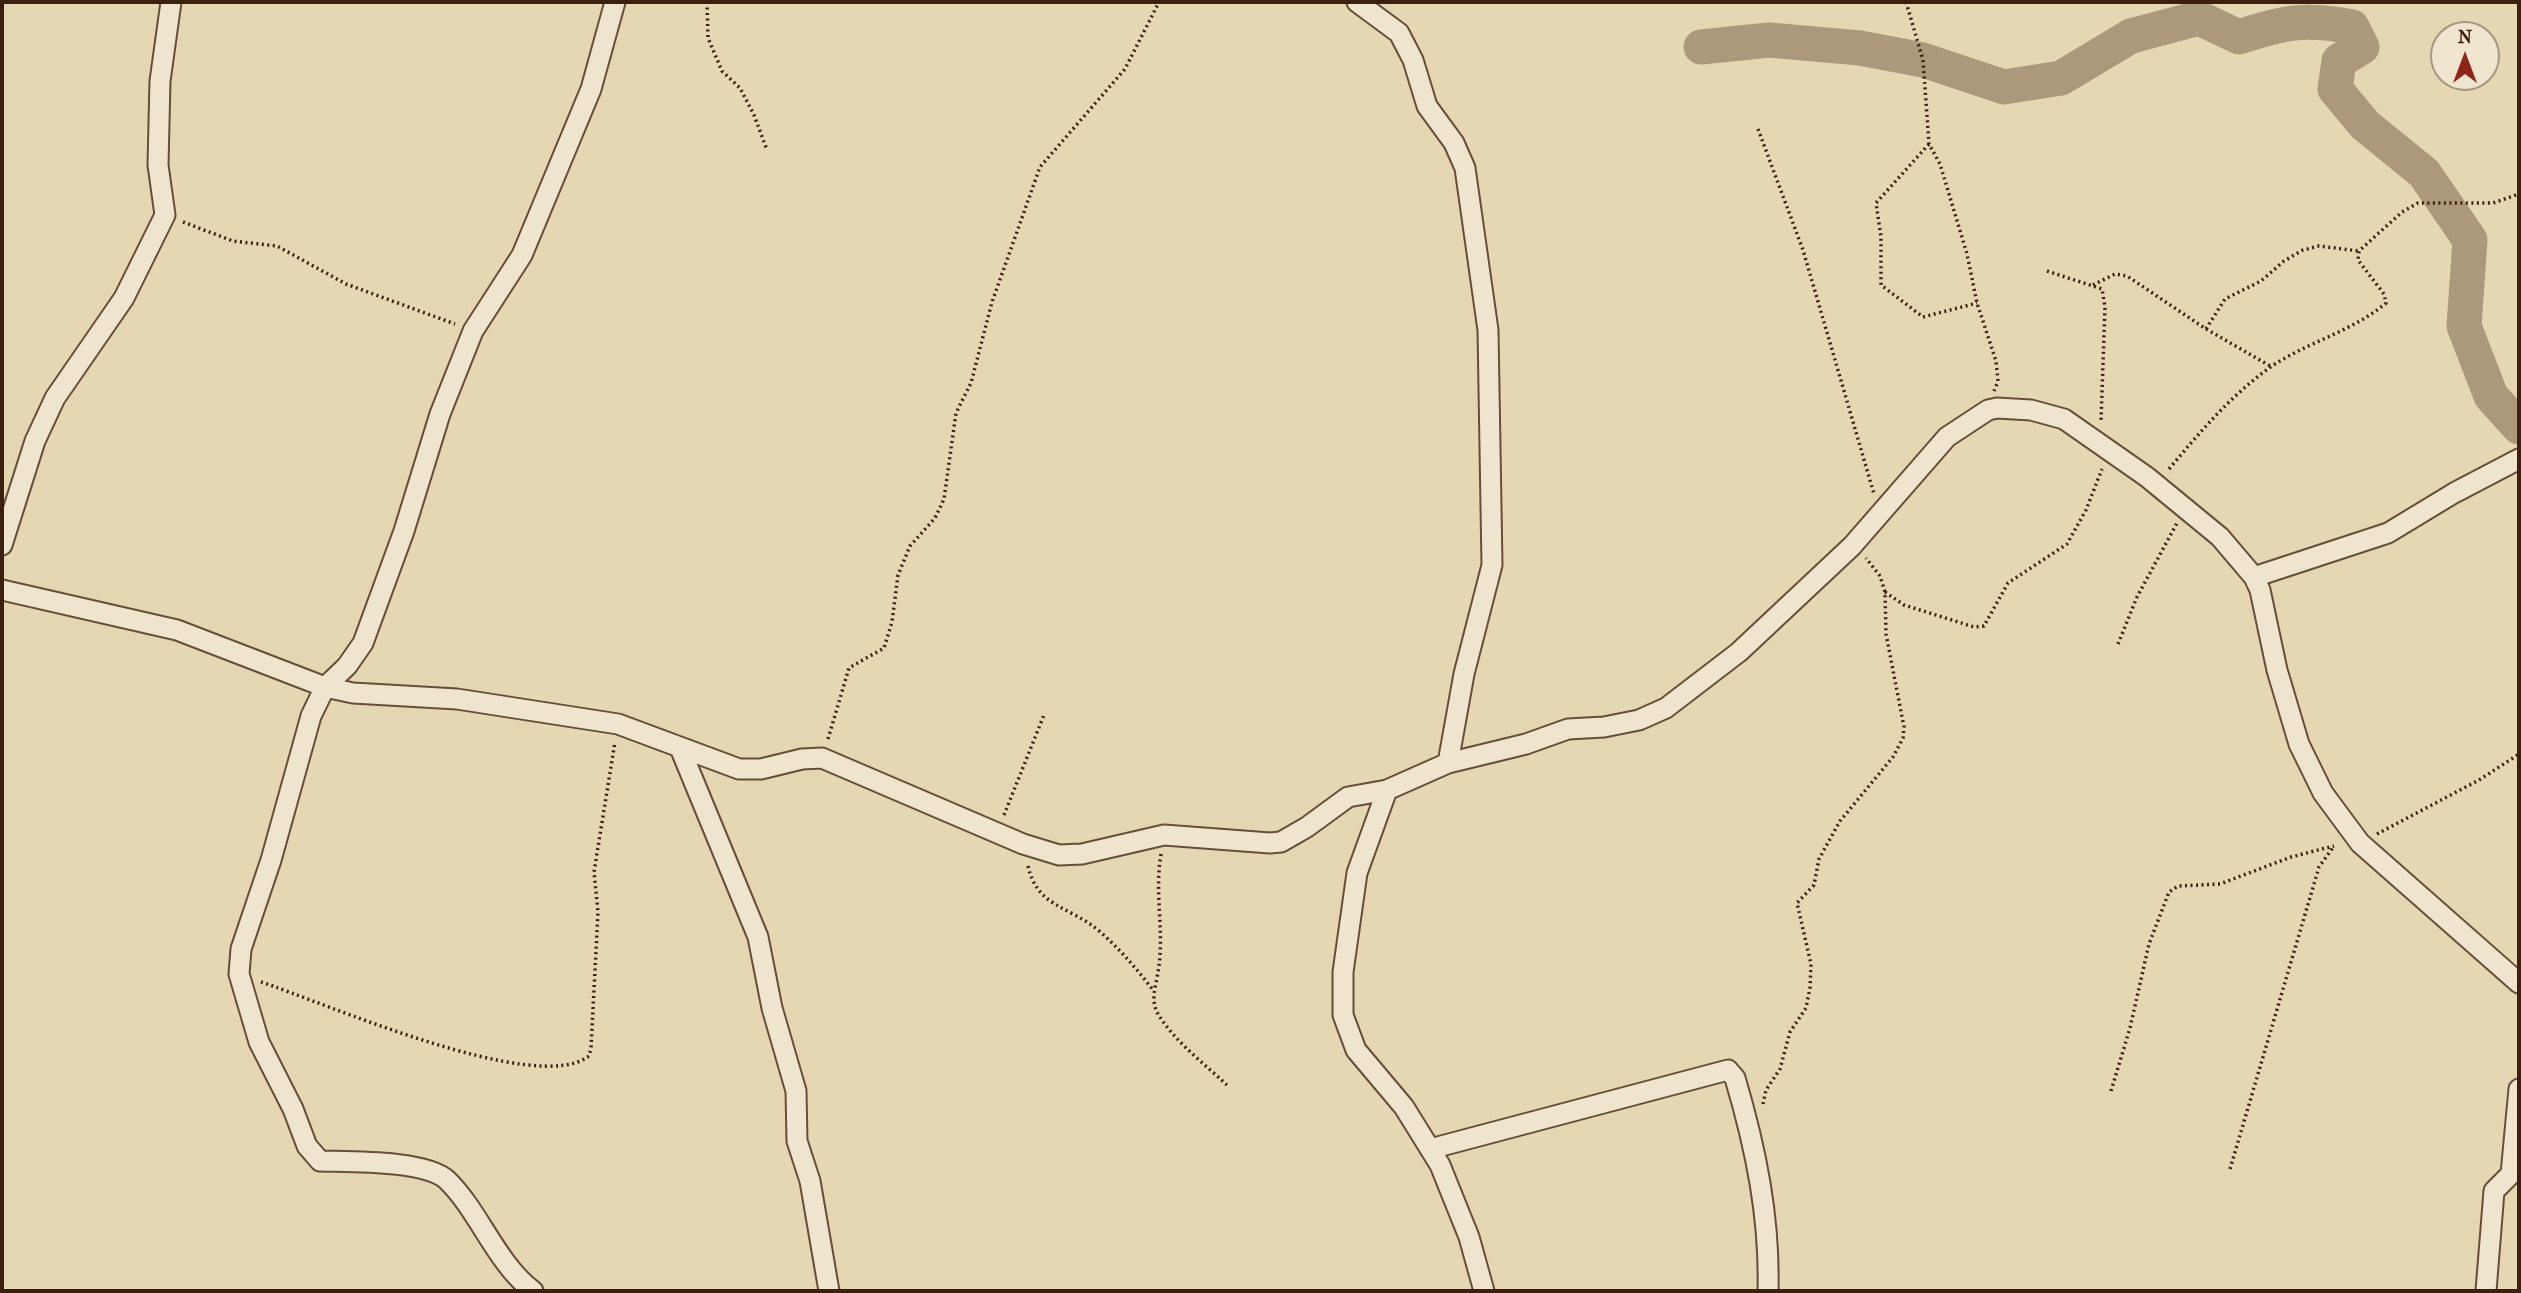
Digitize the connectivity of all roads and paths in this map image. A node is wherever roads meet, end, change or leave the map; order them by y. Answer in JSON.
{"nodes":[{"id":1,"x":171,"y":2,"type":"edge"},
{"id":2,"x":615,"y":2,"type":"edge"},
{"id":3,"x":707,"y":2,"type":"edge"},
{"id":4,"x":1159,"y":2,"type":"edge"},
{"id":5,"x":1357,"y":2,"type":"edge"},
{"id":6,"x":1906,"y":2,"type":"edge"},
{"id":7,"x":1758,"y":128,"type":"dead end"},
{"id":8,"x":1929,"y":144,"type":"junction"},
{"id":9,"x":766,"y":150,"type":"dead end"},
{"id":10,"x":2519,"y":194,"type":"edge"},
{"id":11,"x":165,"y":215,"type":"junction"},
{"id":12,"x":2359,"y":251,"type":"junction"},
{"id":13,"x":2047,"y":271,"type":"dead end"},
{"id":14,"x":2093,"y":285,"type":"junction"},
{"id":15,"x":1977,"y":303,"type":"junction"},
{"id":16,"x":2206,"y":329,"type":"junction"},
{"id":17,"x":473,"y":331,"type":"junction"},
{"id":18,"x":2272,"y":367,"type":"junction"},
{"id":19,"x":1987,"y":410,"type":"junction"},
{"id":20,"x":2105,"y":447,"type":"junction"},
{"id":21,"x":2519,"y":459,"type":"edge"},
{"id":22,"x":2157,"y":485,"type":"junction"},
{"id":23,"x":2185,"y":509,"type":"junction"},
{"id":24,"x":1881,"y":516,"type":"junction"},
{"id":25,"x":2,"y":545,"type":"edge"},
{"id":26,"x":1845,"y":553,"type":"junction"},
{"id":27,"x":2254,"y":577,"type":"junction"},
{"id":28,"x":2,"y":590,"type":"edge"},
{"id":29,"x":1885,"y":592,"type":"junction"},
{"id":30,"x":2118,"y":644,"type":"dead end"},
{"id":31,"x":326,"y":687,"type":"junction"},
{"id":32,"x":1044,"y":715,"type":"dead end"},
{"id":33,"x":618,"y":723,"type":"junction"},
{"id":34,"x":680,"y":748,"type":"junction"},
{"id":35,"x":2519,"y":754,"type":"edge"},
{"id":36,"x":822,"y":758,"type":"junction"},
{"id":37,"x":1448,"y":763,"type":"junction"},
{"id":38,"x":1387,"y":790,"type":"junction"},
{"id":39,"x":998,"y":833,"type":"junction"},
{"id":40,"x":1164,"y":835,"type":"junction"},
{"id":41,"x":2356,"y":838,"type":"junction"},
{"id":42,"x":1023,"y":844,"type":"junction"},
{"id":43,"x":2334,"y":846,"type":"junction"},
{"id":44,"x":239,"y":974,"type":"junction"},
{"id":45,"x":2519,"y":982,"type":"edge"},
{"id":46,"x":1154,"y":991,"type":"junction"},
{"id":47,"x":1229,"y":1087,"type":"dead end"},
{"id":48,"x":2519,"y":1089,"type":"edge"},
{"id":49,"x":2111,"y":1091,"type":"dead end"},
{"id":50,"x":1754,"y":1140,"type":"junction"},
{"id":51,"x":1430,"y":1149,"type":"junction"},
{"id":52,"x":2230,"y":1169,"type":"dead end"},
{"id":53,"x":534,"y":1291,"type":"edge"},
{"id":54,"x":829,"y":1291,"type":"edge"},
{"id":55,"x":1485,"y":1291,"type":"edge"},
{"id":56,"x":1768,"y":1291,"type":"edge"},
{"id":57,"x":2486,"y":1291,"type":"edge"}],
"edges":[{"from":1,"to":11,"type":"street"},
{"from":2,"to":17,"type":"street"},
{"from":3,"to":9,"type":"path"},
{"from":4,"to":36,"type":"path"},
{"from":5,"to":37,"type":"street"},
{"from":6,"to":8,"type":"path"},
{"from":7,"to":24,"type":"path"},
{"from":8,"to":15,"type":"path"},
{"from":8,"to":15,"type":"path"},
{"from":10,"to":12,"type":"path"},
{"from":11,"to":17,"type":"path"},
{"from":11,"to":25,"type":"street"},
{"from":12,"to":16,"type":"path"},
{"from":12,"to":18,"type":"path"},
{"from":13,"to":14,"type":"path"},
{"from":14,"to":16,"type":"path"},
{"from":14,"to":20,"type":"path"},
{"from":15,"to":19,"type":"path"},
{"from":16,"to":18,"type":"path"},
{"from":17,"to":31,"type":"street"},
{"from":18,"to":22,"type":"path"},
{"from":19,"to":20,"type":"street"},
{"from":19,"to":24,"type":"street"},
{"from":20,"to":22,"type":"street"},
{"from":20,"to":29,"type":"path"},
{"from":21,"to":27,"type":"street"},
{"from":22,"to":23,"type":"street"},
{"from":23,"to":27,"type":"street"},
{"from":23,"to":30,"type":"path"},
{"from":24,"to":26,"type":"street"},
{"from":26,"to":29,"type":"path"},
{"from":26,"to":37,"type":"street"},
{"from":27,"to":41,"type":"street"},
{"from":28,"to":31,"type":"street"},
{"from":29,"to":50,"type":"path"},
{"from":31,"to":33,"type":"street"},
{"from":31,"to":44,"type":"street"},
{"from":32,"to":39,"type":"path"},
{"from":33,"to":34,"type":"street"},
{"from":33,"to":44,"type":"path"},
{"from":34,"to":36,"type":"street"},
{"from":34,"to":54,"type":"street"},
{"from":35,"to":41,"type":"path"},
{"from":36,"to":39,"type":"street"},
{"from":37,"to":38,"type":"street"},
{"from":38,"to":40,"type":"street"},
{"from":38,"to":51,"type":"street"},
{"from":39,"to":42,"type":"street"},
{"from":40,"to":42,"type":"street"},
{"from":40,"to":46,"type":"path"},
{"from":41,"to":43,"type":"path"},
{"from":41,"to":45,"type":"street"},
{"from":42,"to":46,"type":"path"},
{"from":43,"to":49,"type":"path"},
{"from":43,"to":52,"type":"path"},
{"from":44,"to":53,"type":"street"},
{"from":46,"to":47,"type":"path"},
{"from":48,"to":57,"type":"street"},
{"from":50,"to":51,"type":"street"},
{"from":50,"to":56,"type":"street"},
{"from":51,"to":55,"type":"street"}]}
